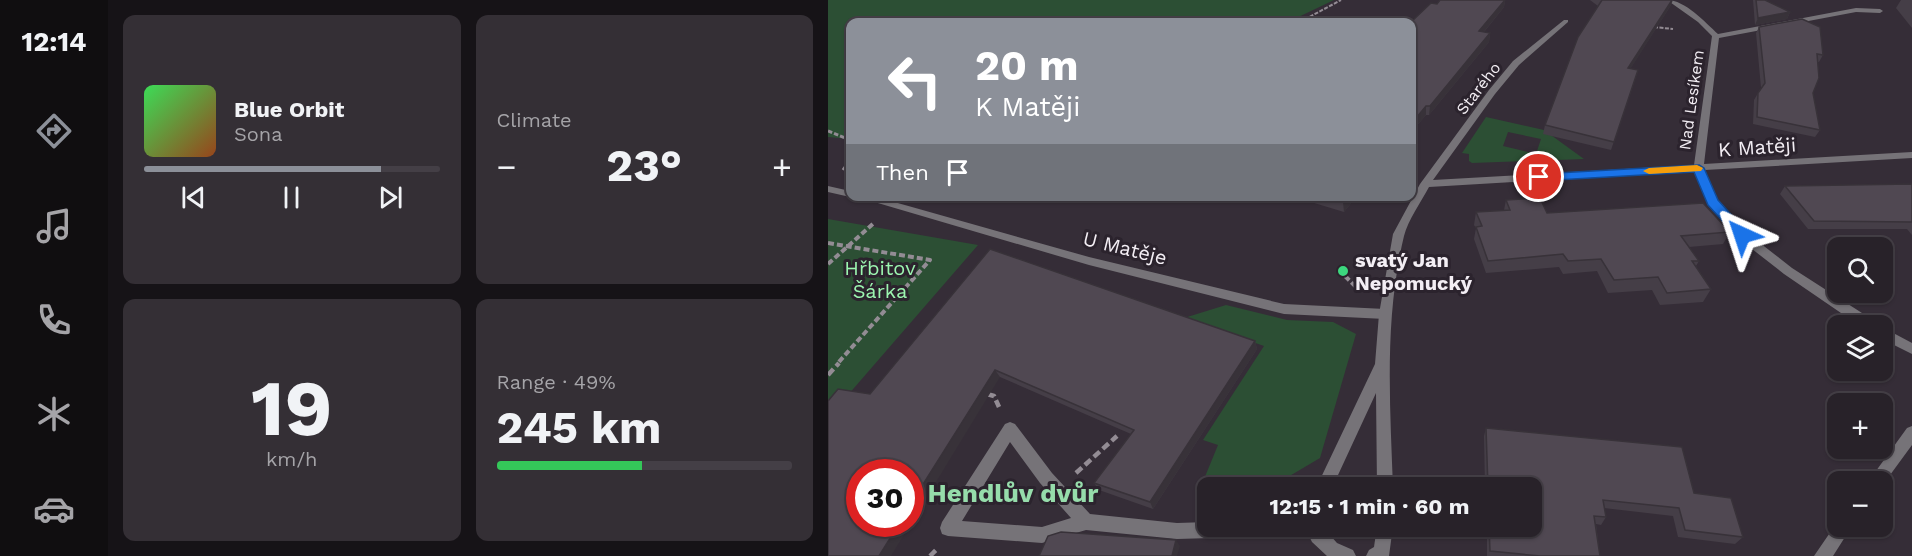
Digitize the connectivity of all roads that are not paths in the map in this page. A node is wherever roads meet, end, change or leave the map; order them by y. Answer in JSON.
{"nodes":[{"id":1,"x":1670,"y":0,"type":"edge"},
{"id":2,"x":1880,"y":11,"type":"dead end"},
{"id":3,"x":1566,"y":21,"type":"dead end"},
{"id":4,"x":1716,"y":36,"type":"junction"},
{"id":5,"x":1912,"y":155,"type":"edge"},
{"id":6,"x":1699,"y":168,"type":"junction"},
{"id":7,"x":1425,"y":184,"type":"junction"},
{"id":8,"x":828,"y":189,"type":"edge"},
{"id":9,"x":846,"y":193,"type":"edge"},
{"id":10,"x":880,"y":201,"type":"edge"},
{"id":11,"x":1384,"y":314,"type":"junction"},
{"id":12,"x":1854,"y":315,"type":"edge"},
{"id":13,"x":1893,"y":338,"type":"edge"},
{"id":14,"x":1912,"y":349,"type":"edge"},
{"id":15,"x":1382,"y":364,"type":"junction"},
{"id":16,"x":1912,"y":433,"type":"edge"},
{"id":17,"x":1884,"y":471,"type":"edge"},
{"id":18,"x":1329,"y":477,"type":"edge"},
{"id":19,"x":1384,"y":477,"type":"edge"},
{"id":20,"x":1086,"y":522,"type":"junction"},
{"id":21,"x":1197,"y":530,"type":"edge"},
{"id":22,"x":1318,"y":537,"type":"edge"},
{"id":23,"x":1383,"y":537,"type":"edge"},
{"id":24,"x":1837,"y":537,"type":"edge"},
{"id":25,"x":1380,"y":555,"type":"edge"},
{"id":26,"x":1347,"y":556,"type":"edge"},
{"id":27,"x":1824,"y":556,"type":"edge"}],
"edges":[{"from":1,"to":4,"type":"street"},
{"from":2,"to":4,"type":"street","name":"Nad Lesíkem"},
{"from":3,"to":7,"type":"street","name":"Starého"},
{"from":4,"to":6,"type":"street","name":"Nad Lesíkem"},
{"from":5,"to":6,"type":"street","name":"K Matěji"},
{"from":6,"to":7,"type":"street","name":"K Matěji"},
{"from":6,"to":12,"type":"street","name":"Nad Lesíkem"},
{"from":7,"to":11,"type":"street"},
{"from":8,"to":9,"type":"street"},
{"from":10,"to":11,"type":"street","name":"U Matěje"},
{"from":11,"to":15,"type":"street"},
{"from":13,"to":14,"type":"street"},
{"from":15,"to":18,"type":"street"},
{"from":15,"to":19,"type":"street"},
{"from":16,"to":17,"type":"street"},
{"from":20,"to":20,"type":"street"},
{"from":20,"to":21,"type":"street"},
{"from":22,"to":26,"type":"street"},
{"from":23,"to":25,"type":"street"},
{"from":24,"to":27,"type":"street"}]}
